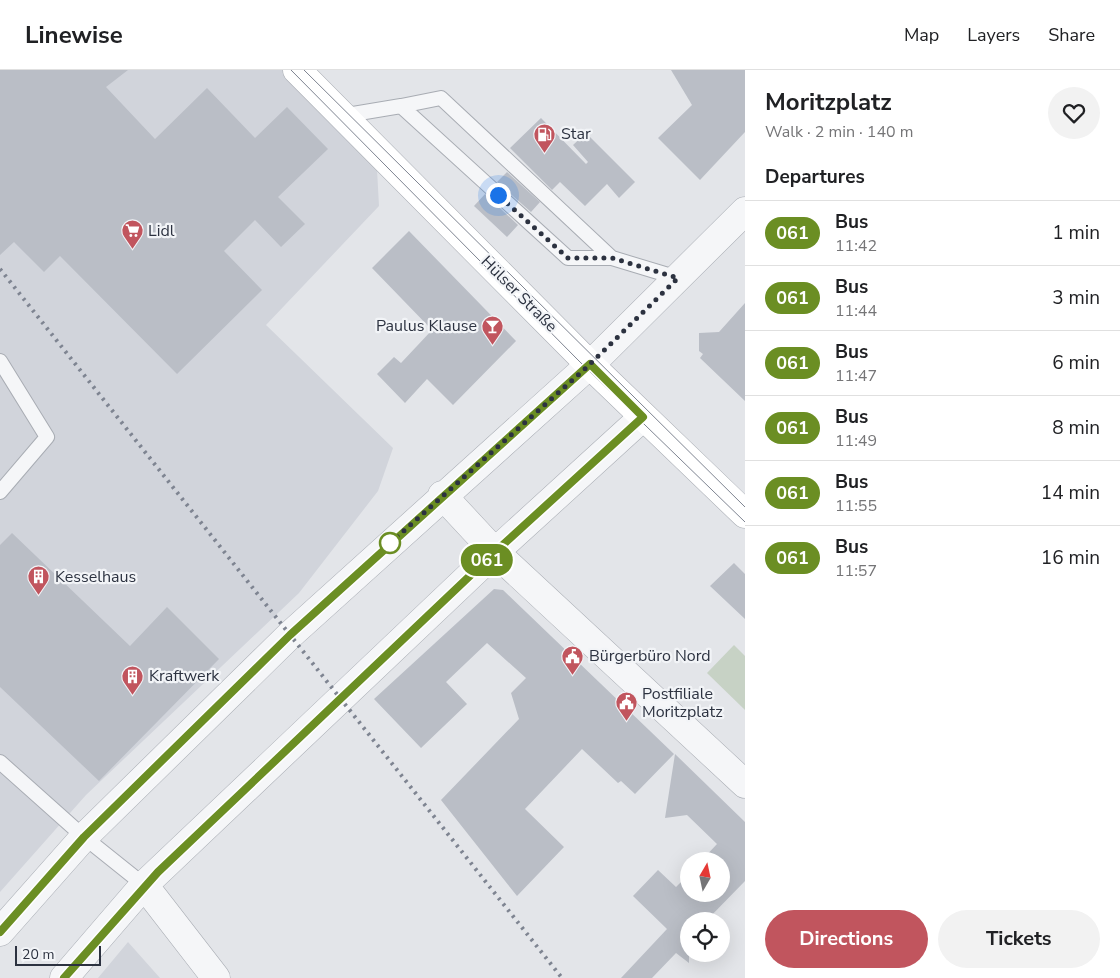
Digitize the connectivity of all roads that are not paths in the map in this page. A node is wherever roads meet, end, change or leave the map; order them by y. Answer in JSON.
{"nodes":[{"id":1,"x":297,"y":70,"type":"edge"},
{"id":2,"x":401,"y":106,"type":"junction"},
{"id":3,"x":341,"y":116,"type":"junction"},
{"id":4,"x":745,"y":211,"type":"edge"},
{"id":5,"x":612,"y":258,"type":"junction"},
{"id":6,"x":678,"y":278,"type":"junction"},
{"id":7,"x":0,"y":361,"type":"edge"},
{"id":8,"x":590,"y":364,"type":"junction"},
{"id":9,"x":643,"y":417,"type":"junction"},
{"id":10,"x":0,"y":492,"type":"edge"},
{"id":11,"x":442,"y":495,"type":"junction"},
{"id":12,"x":745,"y":514,"type":"edge"},
{"id":13,"x":495,"y":552,"type":"junction"},
{"id":14,"x":0,"y":762,"type":"edge"},
{"id":15,"x":745,"y":784,"type":"edge"},
{"id":16,"x":84,"y":837,"type":"junction"},
{"id":17,"x":144,"y":886,"type":"junction"},
{"id":18,"x":0,"y":932,"type":"edge"},
{"id":19,"x":64,"y":978,"type":"edge"},
{"id":20,"x":216,"y":978,"type":"edge"}],
"edges":[{"from":1,"to":3,"type":"street","name":"Hülser Straße"},
{"from":2,"to":3,"type":"lane"},
{"from":2,"to":5,"type":"lane"},
{"from":2,"to":5,"type":"lane"},
{"from":3,"to":8,"type":"street","name":"Hülser Straße"},
{"from":4,"to":6,"type":"street"},
{"from":5,"to":6,"type":"lane"},
{"from":6,"to":8,"type":"street"},
{"from":7,"to":10,"type":"lane"},
{"from":8,"to":9,"type":"street","name":"Hülser Straße"},
{"from":8,"to":11,"type":"street"},
{"from":9,"to":12,"type":"street","name":"Hülser Straße"},
{"from":9,"to":13,"type":"street"},
{"from":11,"to":13,"type":"street"},
{"from":11,"to":16,"type":"street"},
{"from":13,"to":15,"type":"street"},
{"from":13,"to":17,"type":"street"},
{"from":14,"to":16,"type":"lane"},
{"from":16,"to":17,"type":"lane"},
{"from":16,"to":18,"type":"street"},
{"from":17,"to":19,"type":"street"},
{"from":17,"to":20,"type":"street"}]}
